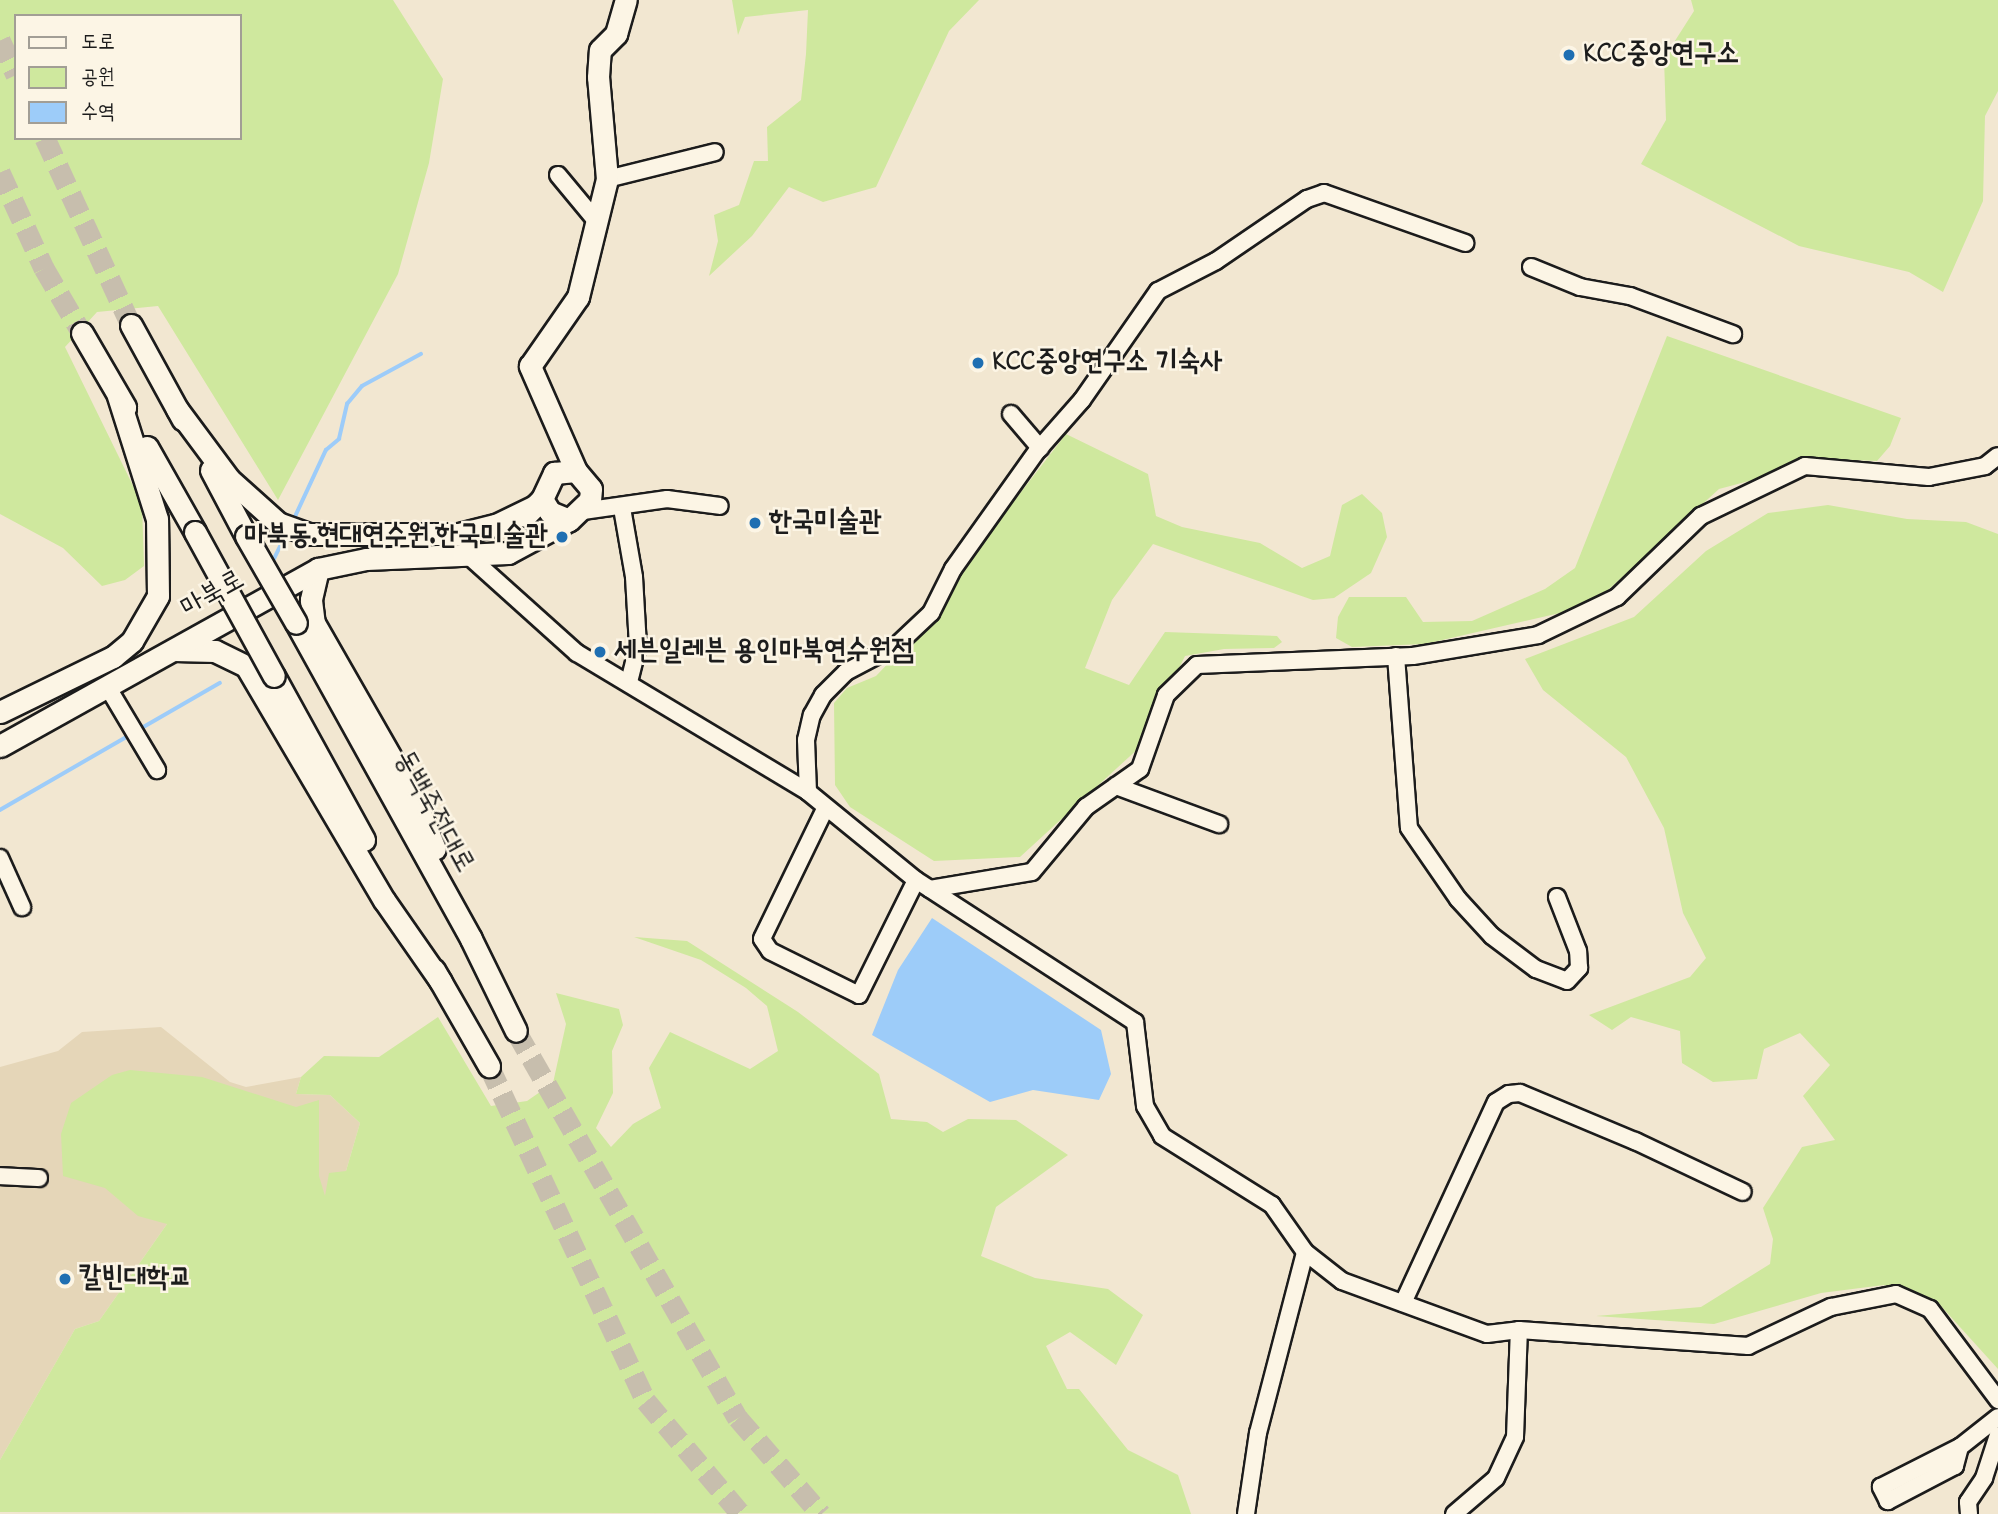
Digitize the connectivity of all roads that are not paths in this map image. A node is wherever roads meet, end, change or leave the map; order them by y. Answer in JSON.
{"nodes":[{"id":1,"x":626,"y":0,"type":"edge"},
{"id":2,"x":715,"y":152,"type":"dead end"},
{"id":3,"x":558,"y":175,"type":"dead end"},
{"id":4,"x":607,"y":179,"type":"junction"},
{"id":5,"x":597,"y":222,"type":"junction"},
{"id":6,"x":1465,"y":243,"type":"dead end"},
{"id":7,"x":1531,"y":267,"type":"dead end"},
{"id":8,"x":131,"y":325,"type":"tunnel mouth"},
{"id":9,"x":82,"y":333,"type":"tunnel mouth"},
{"id":10,"x":1733,"y":334,"type":"dead end"},
{"id":11,"x":118,"y":396,"type":"junction"},
{"id":12,"x":177,"y":409,"type":"junction"},
{"id":13,"x":1011,"y":414,"type":"dead end"},
{"id":14,"x":1040,"y":448,"type":"junction"},
{"id":15,"x":1998,"y":456,"type":"edge"},
{"id":16,"x":576,"y":471,"type":"junction"},
{"id":17,"x":538,"y":503,"type":"junction"},
{"id":18,"x":720,"y":506,"type":"dead end"},
{"id":19,"x":622,"y":508,"type":"junction"},
{"id":20,"x":576,"y":515,"type":"junction"},
{"id":21,"x":471,"y":558,"type":"junction"},
{"id":22,"x":318,"y":569,"type":"junction"},
{"id":23,"x":290,"y":587,"type":"junction"},
{"id":24,"x":221,"y":621,"type":"junction"},
{"id":25,"x":305,"y":623,"type":"junction"},
{"id":26,"x":172,"y":650,"type":"junction"},
{"id":27,"x":1396,"y":656,"type":"junction"},
{"id":28,"x":246,"y":666,"type":"junction"},
{"id":29,"x":629,"y":683,"type":"junction"},
{"id":30,"x":107,"y":686,"type":"junction"},
{"id":31,"x":0,"y":712,"type":"edge"},
{"id":32,"x":0,"y":746,"type":"edge"},
{"id":33,"x":157,"y":770,"type":"dead end"},
{"id":34,"x":1116,"y":786,"type":"junction"},
{"id":35,"x":808,"y":792,"type":"junction"},
{"id":36,"x":825,"y":810,"type":"junction"},
{"id":37,"x":1219,"y":824,"type":"dead end"},
{"id":38,"x":0,"y":858,"type":"edge"},
{"id":39,"x":923,"y":885,"type":"junction"},
{"id":40,"x":1558,"y":897,"type":"dead end"},
{"id":41,"x":22,"y":907,"type":"dead end"},
{"id":42,"x":441,"y":982,"type":"junction"},
{"id":43,"x":516,"y":1031,"type":"tunnel mouth"},
{"id":44,"x":489,"y":1066,"type":"tunnel mouth"},
{"id":45,"x":0,"y":1176,"type":"edge"},
{"id":46,"x":39,"y":1178,"type":"dead end"},
{"id":47,"x":1742,"y":1192,"type":"dead end"},
{"id":48,"x":1305,"y":1252,"type":"junction"},
{"id":49,"x":1403,"y":1303,"type":"junction"},
{"id":50,"x":1518,"y":1330,"type":"junction"},
{"id":51,"x":1998,"y":1401,"type":"edge"},
{"id":52,"x":1998,"y":1417,"type":"edge"},
{"id":53,"x":1998,"y":1435,"type":"edge"},
{"id":54,"x":1961,"y":1447,"type":"junction"},
{"id":55,"x":1246,"y":1514,"type":"edge"},
{"id":56,"x":1454,"y":1514,"type":"edge"},
{"id":57,"x":1969,"y":1514,"type":"edge"}],
"edges":[{"from":1,"to":4,"type":"main road"},
{"from":2,"to":4,"type":"street"},
{"from":3,"to":5,"type":"street"},
{"from":4,"to":5,"type":"main road"},
{"from":5,"to":16,"type":"main road"},
{"from":6,"to":14,"type":"street"},
{"from":7,"to":10,"type":"street"},
{"from":8,"to":12,"type":"main road"},
{"from":9,"to":11,"type":"main road"},
{"from":11,"to":31,"type":"main road"},
{"from":11,"to":42,"type":"main road","bridge":true},
{"from":12,"to":17,"type":"main road"},
{"from":12,"to":25,"type":"main road","bridge":true},
{"from":13,"to":14,"type":"street"},
{"from":14,"to":35,"type":"street"},
{"from":15,"to":27,"type":"street"},
{"from":16,"to":17,"type":"main road"},
{"from":16,"to":20,"type":"main road"},
{"from":17,"to":20,"type":"main road"},
{"from":17,"to":21,"type":"main road"},
{"from":18,"to":19,"type":"street"},
{"from":19,"to":20,"type":"street"},
{"from":19,"to":29,"type":"street"},
{"from":20,"to":21,"type":"main road","name":"마북로"},
{"from":21,"to":22,"type":"main road","name":"마북로"},
{"from":21,"to":29,"type":"street"},
{"from":22,"to":23,"type":"main road","name":"마북로"},
{"from":22,"to":25,"type":"main road"},
{"from":23,"to":24,"type":"main road","name":"마북로"},
{"from":23,"to":25,"type":"main road"},
{"from":24,"to":26,"type":"main road","name":"마북로"},
{"from":24,"to":28,"type":"main road"},
{"from":25,"to":43,"type":"main road","name":"동백죽전대로"},
{"from":26,"to":28,"type":"main road"},
{"from":26,"to":30,"type":"main road","name":"마북로"},
{"from":27,"to":34,"type":"street"},
{"from":27,"to":40,"type":"street"},
{"from":28,"to":42,"type":"main road"},
{"from":29,"to":35,"type":"street"},
{"from":30,"to":32,"type":"main road","name":"마북로"},
{"from":30,"to":33,"type":"street"},
{"from":34,"to":37,"type":"street"},
{"from":34,"to":39,"type":"street"},
{"from":35,"to":36,"type":"street"},
{"from":36,"to":39,"type":"street"},
{"from":36,"to":39,"type":"street"},
{"from":38,"to":41,"type":"street"},
{"from":39,"to":48,"type":"street"},
{"from":42,"to":44,"type":"main road"},
{"from":45,"to":46,"type":"street"},
{"from":47,"to":49,"type":"street"},
{"from":48,"to":49,"type":"street"},
{"from":48,"to":55,"type":"street"},
{"from":49,"to":50,"type":"street"},
{"from":50,"to":51,"type":"street"},
{"from":50,"to":56,"type":"street"},
{"from":52,"to":54,"type":"street"},
{"from":53,"to":57,"type":"street"},
{"from":54,"to":54,"type":"street"}]}
